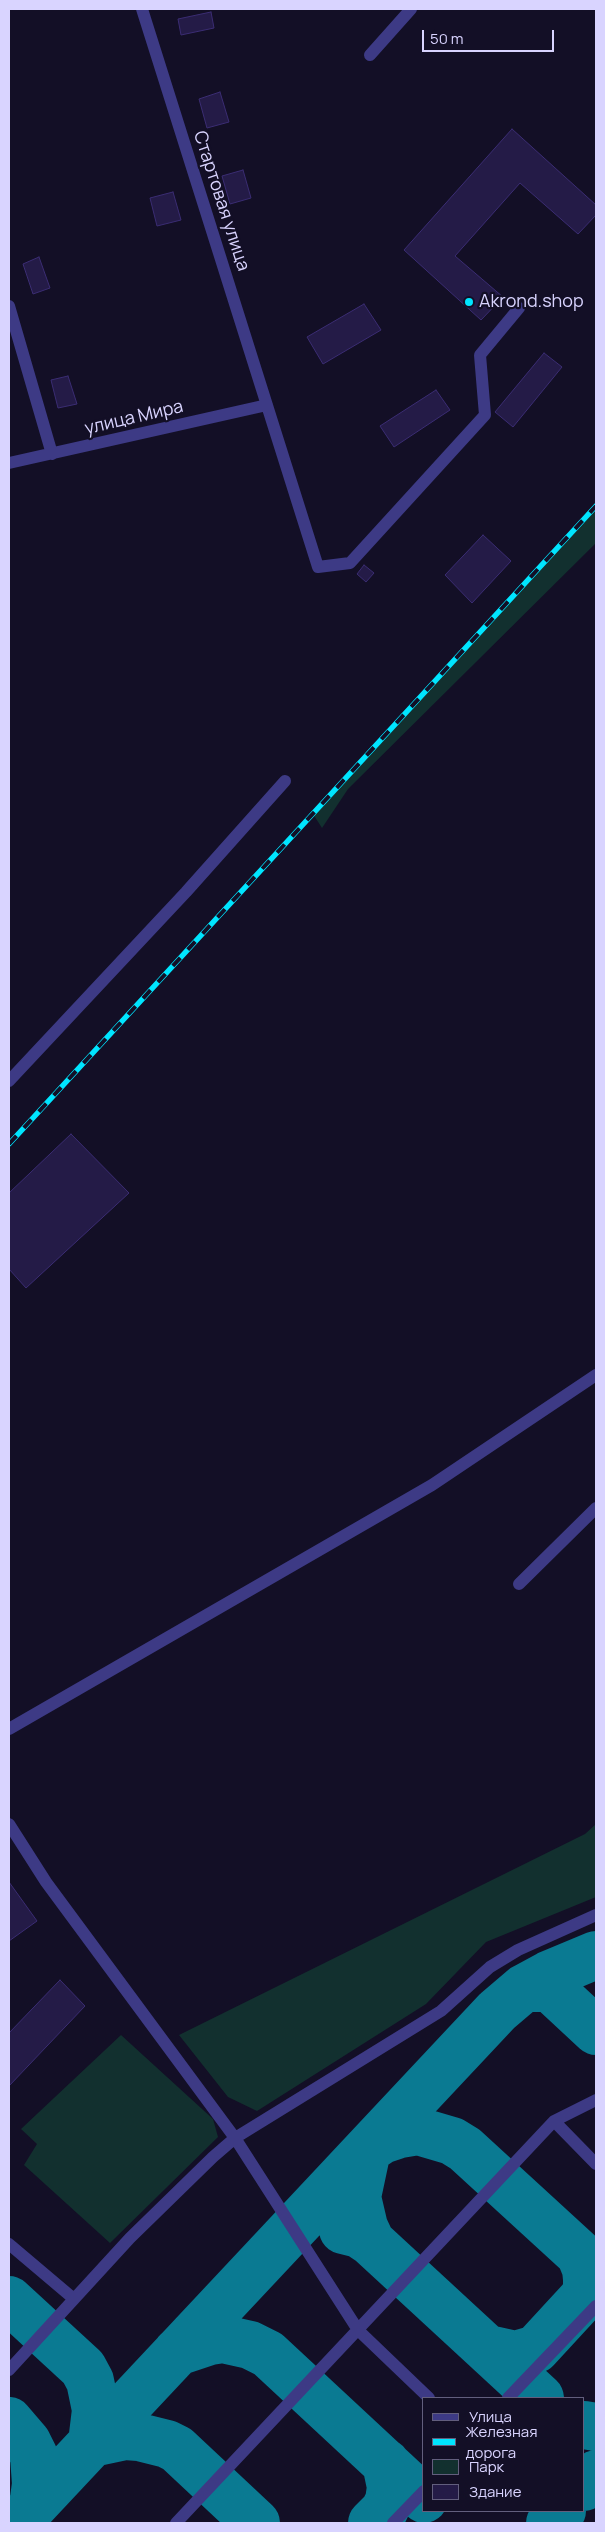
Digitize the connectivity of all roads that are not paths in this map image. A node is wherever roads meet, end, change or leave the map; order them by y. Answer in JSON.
{"nodes":[{"id":1,"x":142,"y":9,"type":"edge"},
{"id":2,"x":411,"y":9,"type":"edge"},
{"id":3,"x":370,"y":55,"type":"dead end"},
{"id":4,"x":9,"y":306,"type":"edge"},
{"id":5,"x":519,"y":308,"type":"dead end"},
{"id":6,"x":267,"y":405,"type":"junction"},
{"id":7,"x":52,"y":454,"type":"junction"},
{"id":8,"x":9,"y":463,"type":"edge"},
{"id":9,"x":286,"y":781,"type":"dead end"},
{"id":10,"x":9,"y":1081,"type":"edge"},
{"id":11,"x":596,"y":1375,"type":"edge"},
{"id":12,"x":596,"y":1508,"type":"edge"},
{"id":13,"x":519,"y":1584,"type":"dead end"},
{"id":14,"x":9,"y":1729,"type":"edge"},
{"id":15,"x":9,"y":1824,"type":"edge"},
{"id":16,"x":596,"y":1915,"type":"edge"},
{"id":17,"x":596,"y":2100,"type":"edge"},
{"id":18,"x":554,"y":2121,"type":"junction"},
{"id":19,"x":235,"y":2138,"type":"junction"},
{"id":20,"x":596,"y":2164,"type":"edge"},
{"id":21,"x":9,"y":2244,"type":"edge"},
{"id":22,"x":74,"y":2299,"type":"junction"},
{"id":23,"x":596,"y":2306,"type":"edge"},
{"id":24,"x":358,"y":2330,"type":"junction"},
{"id":25,"x":9,"y":2370,"type":"edge"},
{"id":26,"x":428,"y":2397,"type":"edge"},
{"id":27,"x":509,"y":2397,"type":"edge"},
{"id":28,"x":422,"y":2493,"type":"edge"},
{"id":29,"x":176,"y":2523,"type":"edge"},
{"id":30,"x":393,"y":2523,"type":"edge"}],
"edges":[{"from":1,"to":6,"type":"street","name":"Стартовая улица"},
{"from":2,"to":3,"type":"street"},
{"from":4,"to":7,"type":"street"},
{"from":5,"to":6,"type":"street","name":"Стартовая улица"},
{"from":6,"to":7,"type":"street","name":"улица Мира"},
{"from":7,"to":8,"type":"street","name":"улица Мира"},
{"from":9,"to":10,"type":"street"},
{"from":11,"to":14,"type":"street"},
{"from":12,"to":13,"type":"street"},
{"from":15,"to":19,"type":"street"},
{"from":16,"to":19,"type":"street"},
{"from":17,"to":18,"type":"street"},
{"from":18,"to":20,"type":"street"},
{"from":18,"to":24,"type":"street"},
{"from":19,"to":22,"type":"street"},
{"from":19,"to":24,"type":"street"},
{"from":21,"to":22,"type":"street"},
{"from":22,"to":25,"type":"street"},
{"from":23,"to":27,"type":"street"},
{"from":24,"to":26,"type":"street"},
{"from":24,"to":29,"type":"street"},
{"from":28,"to":30,"type":"street"}]}
